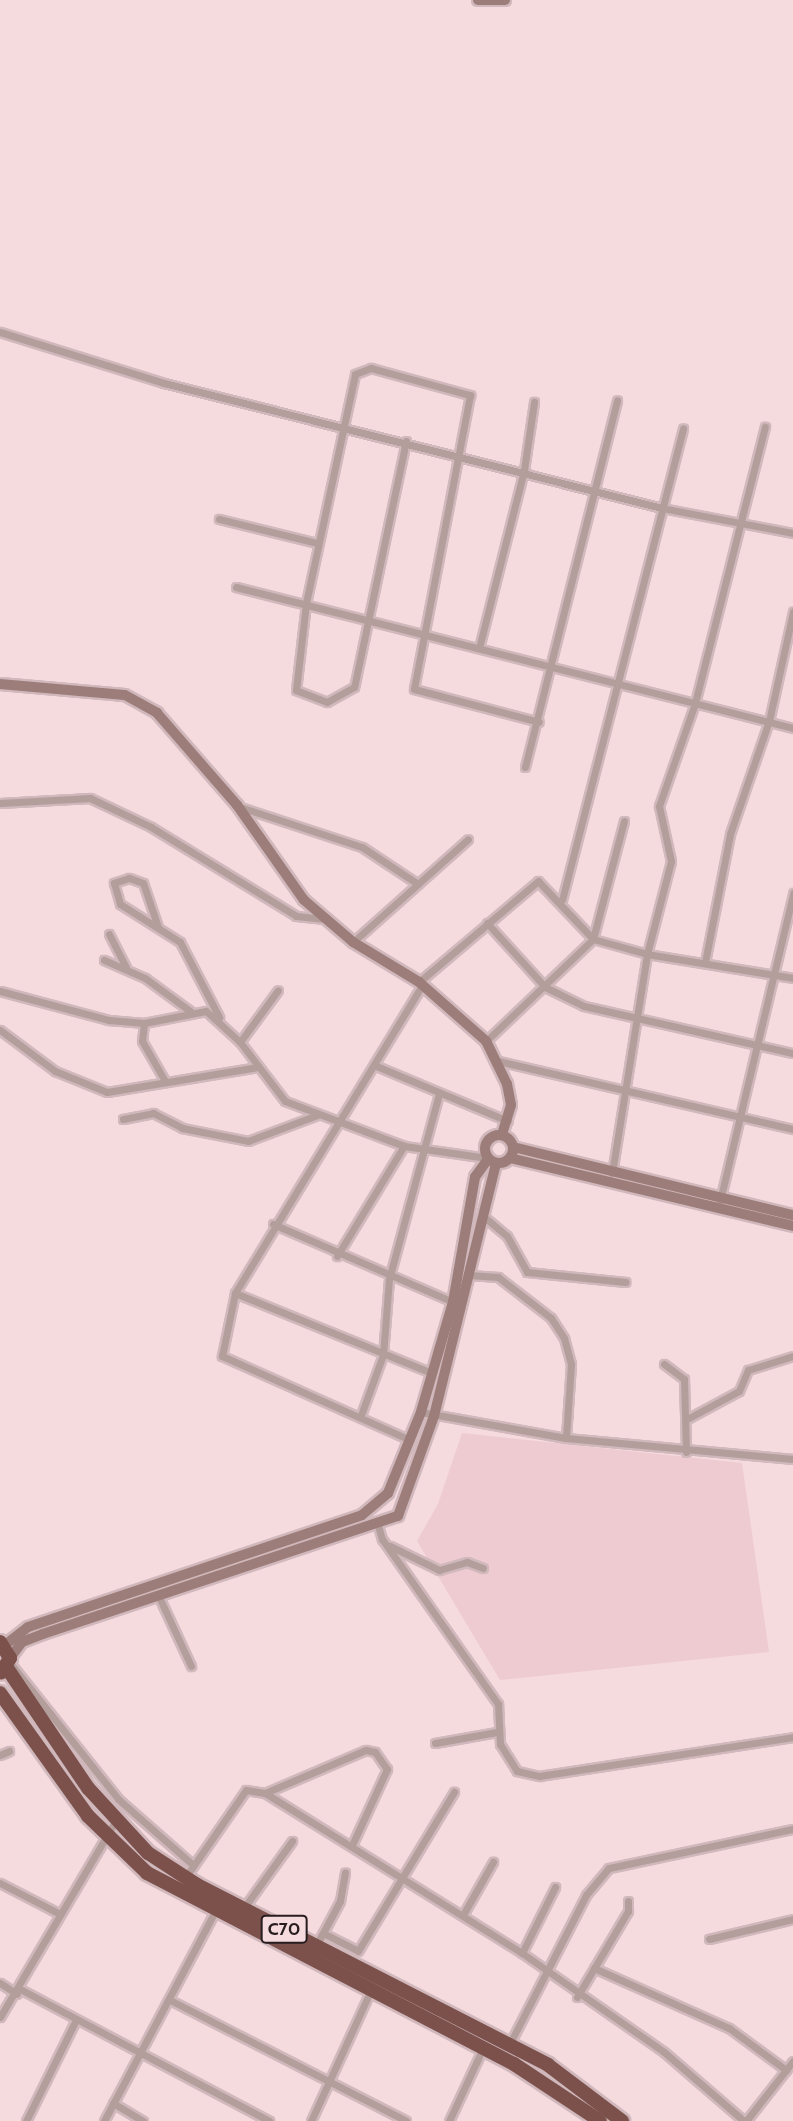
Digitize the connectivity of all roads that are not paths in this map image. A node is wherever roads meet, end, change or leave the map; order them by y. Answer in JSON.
{"nodes":[{"id":1,"x":478,"y":0,"type":"edge"},
{"id":2,"x":505,"y":0,"type":"edge"},
{"id":3,"x":0,"y":332,"type":"edge"},
{"id":4,"x":617,"y":400,"type":"dead end"},
{"id":5,"x":534,"y":402,"type":"dead end"},
{"id":6,"x":345,"y":424,"type":"junction"},
{"id":7,"x":765,"y":427,"type":"dead end"},
{"id":8,"x":683,"y":428,"type":"dead end"},
{"id":9,"x":406,"y":441,"type":"junction"},
{"id":10,"x":464,"y":454,"type":"junction"},
{"id":11,"x":524,"y":470,"type":"junction"},
{"id":12,"x":597,"y":491,"type":"junction"},
{"id":13,"x":662,"y":508,"type":"junction"},
{"id":14,"x":219,"y":519,"type":"dead end"},
{"id":15,"x":736,"y":523,"type":"junction"},
{"id":16,"x":793,"y":533,"type":"edge"},
{"id":17,"x":317,"y":543,"type":"junction"},
{"id":18,"x":236,"y":587,"type":"dead end"},
{"id":19,"x":306,"y":603,"type":"junction"},
{"id":20,"x":793,"y":612,"type":"edge"},
{"id":21,"x":365,"y":615,"type":"junction"},
{"id":22,"x":421,"y":632,"type":"junction"},
{"id":23,"x":479,"y":648,"type":"junction"},
{"id":24,"x":551,"y":665,"type":"junction"},
{"id":25,"x":622,"y":682,"type":"junction"},
{"id":26,"x":0,"y":684,"type":"edge"},
{"id":27,"x":695,"y":703,"type":"junction"},
{"id":28,"x":539,"y":722,"type":"junction"},
{"id":29,"x":769,"y":722,"type":"junction"},
{"id":30,"x":793,"y":728,"type":"edge"},
{"id":31,"x":525,"y":767,"type":"dead end"},
{"id":32,"x":0,"y":803,"type":"edge"},
{"id":33,"x":237,"y":805,"type":"junction"},
{"id":34,"x":624,"y":821,"type":"dead end"},
{"id":35,"x":468,"y":839,"type":"dead end"},
{"id":36,"x":418,"y":884,"type":"junction"},
{"id":37,"x":792,"y":898,"type":"edge"},
{"id":38,"x":562,"y":900,"type":"junction"},
{"id":39,"x":325,"y":919,"type":"junction"},
{"id":40,"x":487,"y":923,"type":"junction"},
{"id":41,"x":158,"y":927,"type":"junction"},
{"id":42,"x":109,"y":934,"type":"dead end"},
{"id":43,"x":593,"y":939,"type":"junction"},
{"id":44,"x":353,"y":942,"type":"junction"},
{"id":45,"x":647,"y":954,"type":"junction"},
{"id":46,"x":104,"y":960,"type":"dead end"},
{"id":47,"x":705,"y":962,"type":"junction"},
{"id":48,"x":127,"y":967,"type":"junction"},
{"id":49,"x":774,"y":973,"type":"junction"},
{"id":50,"x":793,"y":978,"type":"edge"},
{"id":51,"x":420,"y":983,"type":"junction"},
{"id":52,"x":545,"y":987,"type":"junction"},
{"id":53,"x":278,"y":990,"type":"dead end"},
{"id":54,"x":0,"y":991,"type":"edge"},
{"id":55,"x":190,"y":1011,"type":"junction"},
{"id":56,"x":639,"y":1018,"type":"junction"},
{"id":57,"x":144,"y":1023,"type":"junction"},
{"id":58,"x":224,"y":1027,"type":"junction"},
{"id":59,"x":0,"y":1030,"type":"edge"},
{"id":60,"x":486,"y":1041,"type":"junction"},
{"id":61,"x":240,"y":1042,"type":"junction"},
{"id":62,"x":758,"y":1045,"type":"junction"},
{"id":63,"x":793,"y":1053,"type":"edge"},
{"id":64,"x":498,"y":1061,"type":"junction"},
{"id":65,"x":374,"y":1065,"type":"junction"},
{"id":66,"x":258,"y":1068,"type":"junction"},
{"id":67,"x":166,"y":1081,"type":"junction"},
{"id":68,"x":629,"y":1091,"type":"junction"},
{"id":69,"x":439,"y":1094,"type":"junction"},
{"id":70,"x":318,"y":1114,"type":"junction"},
{"id":71,"x":741,"y":1116,"type":"junction"},
{"id":72,"x":123,"y":1119,"type":"dead end"},
{"id":73,"x":337,"y":1121,"type":"junction"},
{"id":74,"x":508,"y":1121,"type":"junction"},
{"id":75,"x":793,"y":1129,"type":"edge"},
{"id":76,"x":502,"y":1135,"type":"junction"},
{"id":77,"x":404,"y":1146,"type":"junction"},
{"id":78,"x":513,"y":1147,"type":"junction"},
{"id":79,"x":421,"y":1149,"type":"junction"},
{"id":80,"x":510,"y":1158,"type":"junction"},
{"id":81,"x":490,"y":1160,"type":"junction"},
{"id":82,"x":612,"y":1172,"type":"junction"},
{"id":83,"x":720,"y":1203,"type":"junction"},
{"id":84,"x":793,"y":1215,"type":"edge"},
{"id":85,"x":483,"y":1216,"type":"junction"},
{"id":86,"x":273,"y":1224,"type":"junction"},
{"id":87,"x":793,"y":1226,"type":"edge"},
{"id":88,"x":337,"y":1256,"type":"junction"},
{"id":89,"x":468,"y":1275,"type":"junction"},
{"id":90,"x":389,"y":1279,"type":"junction"},
{"id":91,"x":625,"y":1282,"type":"dead end"},
{"id":92,"x":235,"y":1293,"type":"junction"},
{"id":93,"x":453,"y":1302,"type":"junction"},
{"id":94,"x":383,"y":1355,"type":"junction"},
{"id":95,"x":793,"y":1356,"type":"edge"},
{"id":96,"x":664,"y":1364,"type":"dead end"},
{"id":97,"x":432,"y":1373,"type":"junction"},
{"id":98,"x":421,"y":1412,"type":"junction"},
{"id":99,"x":361,"y":1415,"type":"junction"},
{"id":100,"x":434,"y":1416,"type":"junction"},
{"id":101,"x":687,"y":1419,"type":"junction"},
{"id":102,"x":566,"y":1438,"type":"junction"},
{"id":103,"x":410,"y":1440,"type":"junction"},
{"id":104,"x":686,"y":1452,"type":"junction"},
{"id":105,"x":793,"y":1459,"type":"edge"},
{"id":106,"x":377,"y":1522,"type":"junction"},
{"id":107,"x":389,"y":1546,"type":"junction"},
{"id":108,"x":276,"y":1550,"type":"junction"},
{"id":109,"x":483,"y":1568,"type":"dead end"},
{"id":110,"x":159,"y":1597,"type":"junction"},
{"id":111,"x":5,"y":1658,"type":"edge"},
{"id":112,"x":191,"y":1666,"type":"dead end"},
{"id":113,"x":0,"y":1693,"type":"edge"},
{"id":114,"x":497,"y":1732,"type":"junction"},
{"id":115,"x":793,"y":1737,"type":"edge"},
{"id":116,"x":435,"y":1743,"type":"dead end"},
{"id":117,"x":9,"y":1751,"type":"dead end"},
{"id":118,"x":0,"y":1755,"type":"edge"},
{"id":119,"x":454,"y":1792,"type":"dead end"},
{"id":120,"x":265,"y":1793,"type":"junction"},
{"id":121,"x":115,"y":1822,"type":"junction"},
{"id":122,"x":793,"y":1829,"type":"edge"},
{"id":123,"x":104,"y":1835,"type":"junction"},
{"id":124,"x":292,"y":1841,"type":"dead end"},
{"id":125,"x":352,"y":1844,"type":"junction"},
{"id":126,"x":492,"y":1862,"type":"dead end"},
{"id":127,"x":193,"y":1865,"type":"junction"},
{"id":128,"x":345,"y":1872,"type":"dead end"},
{"id":129,"x":184,"y":1878,"type":"junction"},
{"id":130,"x":404,"y":1881,"type":"junction"},
{"id":131,"x":0,"y":1883,"type":"edge"},
{"id":132,"x":555,"y":1887,"type":"dead end"},
{"id":133,"x":628,"y":1901,"type":"dead end"},
{"id":134,"x":243,"y":1909,"type":"junction"},
{"id":135,"x":58,"y":1913,"type":"junction"},
{"id":136,"x":214,"y":1913,"type":"junction"},
{"id":137,"x":464,"y":1913,"type":"junction"},
{"id":138,"x":793,"y":1919,"type":"edge"},
{"id":139,"x":319,"y":1939,"type":"junction"},
{"id":140,"x":709,"y":1939,"type":"dead end"},
{"id":141,"x":522,"y":1953,"type":"junction"},
{"id":142,"x":594,"y":1968,"type":"junction"},
{"id":143,"x":544,"y":1972,"type":"junction"},
{"id":144,"x":0,"y":1983,"type":"edge"},
{"id":145,"x":18,"y":1992,"type":"junction"},
{"id":146,"x":370,"y":1993,"type":"junction"},
{"id":147,"x":577,"y":1997,"type":"junction"},
{"id":148,"x":170,"y":2000,"type":"junction"},
{"id":149,"x":0,"y":2017,"type":"edge"},
{"id":150,"x":75,"y":2022,"type":"junction"},
{"id":151,"x":491,"y":2036,"type":"junction"},
{"id":152,"x":482,"y":2049,"type":"junction"},
{"id":153,"x":143,"y":2052,"type":"junction"},
{"id":154,"x":506,"y":2052,"type":"junction"},
{"id":155,"x":793,"y":2062,"type":"edge"},
{"id":156,"x":786,"y":2070,"type":"junction"},
{"id":157,"x":332,"y":2083,"type":"junction"},
{"id":158,"x":113,"y":2103,"type":"junction"},
{"id":159,"x":26,"y":2121,"type":"edge"},
{"id":160,"x":104,"y":2121,"type":"edge"},
{"id":161,"x":143,"y":2121,"type":"edge"},
{"id":162,"x":269,"y":2121,"type":"edge"},
{"id":163,"x":311,"y":2121,"type":"edge"},
{"id":164,"x":406,"y":2121,"type":"edge"},
{"id":165,"x":449,"y":2121,"type":"edge"},
{"id":166,"x":600,"y":2121,"type":"edge"},
{"id":167,"x":622,"y":2121,"type":"edge"},
{"id":168,"x":745,"y":2121,"type":"edge"}],
"edges":[{"from":1,"to":2,"type":"main road"},
{"from":3,"to":6,"type":"street"},
{"from":4,"to":12,"type":"street"},
{"from":5,"to":11,"type":"street"},
{"from":6,"to":9,"type":"street"},
{"from":6,"to":10,"type":"street"},
{"from":6,"to":17,"type":"street"},
{"from":7,"to":15,"type":"street"},
{"from":8,"to":13,"type":"street"},
{"from":9,"to":10,"type":"street"},
{"from":9,"to":21,"type":"street"},
{"from":10,"to":11,"type":"street"},
{"from":10,"to":22,"type":"street"},
{"from":11,"to":12,"type":"street"},
{"from":11,"to":23,"type":"street"},
{"from":12,"to":13,"type":"street"},
{"from":12,"to":24,"type":"street"},
{"from":13,"to":15,"type":"street"},
{"from":13,"to":25,"type":"street"},
{"from":14,"to":17,"type":"street"},
{"from":15,"to":16,"type":"street"},
{"from":15,"to":27,"type":"street"},
{"from":17,"to":19,"type":"street"},
{"from":18,"to":19,"type":"street"},
{"from":19,"to":21,"type":"street"},
{"from":19,"to":21,"type":"street"},
{"from":20,"to":29,"type":"street"},
{"from":21,"to":22,"type":"street"},
{"from":22,"to":23,"type":"street"},
{"from":22,"to":28,"type":"street"},
{"from":23,"to":24,"type":"street"},
{"from":24,"to":25,"type":"street"},
{"from":24,"to":28,"type":"street"},
{"from":25,"to":27,"type":"street"},
{"from":25,"to":38,"type":"street"},
{"from":26,"to":33,"type":"main road"},
{"from":27,"to":29,"type":"street"},
{"from":27,"to":45,"type":"street"},
{"from":28,"to":31,"type":"street"},
{"from":29,"to":30,"type":"street"},
{"from":29,"to":47,"type":"street"},
{"from":32,"to":39,"type":"street"},
{"from":33,"to":36,"type":"street"},
{"from":33,"to":39,"type":"main road"},
{"from":34,"to":43,"type":"street"},
{"from":35,"to":36,"type":"street"},
{"from":36,"to":44,"type":"street"},
{"from":37,"to":49,"type":"street"},
{"from":38,"to":40,"type":"street"},
{"from":38,"to":43,"type":"street"},
{"from":39,"to":44,"type":"main road"},
{"from":40,"to":51,"type":"street"},
{"from":40,"to":52,"type":"street"},
{"from":41,"to":41,"type":"street"},
{"from":41,"to":58,"type":"street"},
{"from":42,"to":48,"type":"street"},
{"from":43,"to":45,"type":"street"},
{"from":43,"to":52,"type":"street"},
{"from":44,"to":51,"type":"main road"},
{"from":45,"to":47,"type":"street"},
{"from":45,"to":56,"type":"street"},
{"from":46,"to":48,"type":"street"},
{"from":47,"to":49,"type":"street"},
{"from":48,"to":55,"type":"street"},
{"from":49,"to":50,"type":"street"},
{"from":49,"to":62,"type":"street"},
{"from":51,"to":60,"type":"main road"},
{"from":51,"to":65,"type":"street"},
{"from":52,"to":56,"type":"street"},
{"from":52,"to":60,"type":"street"},
{"from":53,"to":61,"type":"street"},
{"from":54,"to":57,"type":"street"},
{"from":55,"to":57,"type":"street"},
{"from":55,"to":58,"type":"street"},
{"from":56,"to":62,"type":"street"},
{"from":56,"to":68,"type":"street"},
{"from":57,"to":67,"type":"street"},
{"from":58,"to":61,"type":"street"},
{"from":59,"to":67,"type":"street"},
{"from":60,"to":64,"type":"main road"},
{"from":61,"to":66,"type":"street"},
{"from":62,"to":63,"type":"street"},
{"from":62,"to":71,"type":"street"},
{"from":64,"to":68,"type":"street"},
{"from":64,"to":74,"type":"main road"},
{"from":65,"to":69,"type":"street"},
{"from":65,"to":73,"type":"street"},
{"from":66,"to":67,"type":"street"},
{"from":66,"to":70,"type":"street"},
{"from":68,"to":71,"type":"street"},
{"from":68,"to":82,"type":"street"},
{"from":69,"to":74,"type":"street"},
{"from":69,"to":79,"type":"street"},
{"from":70,"to":72,"type":"street"},
{"from":70,"to":73,"type":"street"},
{"from":71,"to":75,"type":"street"},
{"from":71,"to":83,"type":"street"},
{"from":73,"to":77,"type":"street"},
{"from":73,"to":86,"type":"street"},
{"from":74,"to":76,"type":"main road"},
{"from":76,"to":78,"type":"main road"},
{"from":76,"to":81,"type":"main road"},
{"from":77,"to":79,"type":"street"},
{"from":77,"to":88,"type":"street"},
{"from":78,"to":80,"type":"main road"},
{"from":78,"to":82,"type":"main road"},
{"from":79,"to":81,"type":"street"},
{"from":79,"to":90,"type":"street"},
{"from":80,"to":81,"type":"main road"},
{"from":80,"to":83,"type":"main road"},
{"from":81,"to":85,"type":"main road"},
{"from":81,"to":93,"type":"main road"},
{"from":82,"to":83,"type":"main road"},
{"from":83,"to":84,"type":"main road"},
{"from":83,"to":87,"type":"main road"},
{"from":85,"to":89,"type":"main road"},
{"from":85,"to":91,"type":"street"},
{"from":86,"to":88,"type":"street"},
{"from":86,"to":92,"type":"street"},
{"from":88,"to":90,"type":"street"},
{"from":89,"to":100,"type":"main road"},
{"from":89,"to":102,"type":"street"},
{"from":90,"to":93,"type":"street"},
{"from":90,"to":94,"type":"street"},
{"from":92,"to":94,"type":"street"},
{"from":92,"to":99,"type":"street"},
{"from":93,"to":97,"type":"main road"},
{"from":94,"to":97,"type":"street"},
{"from":94,"to":99,"type":"street"},
{"from":95,"to":101,"type":"street"},
{"from":96,"to":101,"type":"street"},
{"from":97,"to":98,"type":"main road"},
{"from":98,"to":100,"type":"street"},
{"from":98,"to":103,"type":"main road"},
{"from":99,"to":103,"type":"street"},
{"from":100,"to":102,"type":"street"},
{"from":100,"to":106,"type":"main road"},
{"from":101,"to":104,"type":"street"},
{"from":102,"to":104,"type":"street"},
{"from":103,"to":108,"type":"main road"},
{"from":104,"to":105,"type":"street"},
{"from":106,"to":107,"type":"street"},
{"from":106,"to":108,"type":"main road"},
{"from":107,"to":109,"type":"street"},
{"from":107,"to":114,"type":"street"},
{"from":108,"to":110,"type":"main road"},
{"from":108,"to":111,"type":"main road"},
{"from":110,"to":111,"type":"main road"},
{"from":110,"to":112,"type":"street"},
{"from":111,"to":121,"type":"highway","number":"C70"},
{"from":111,"to":127,"type":"street"},
{"from":113,"to":123,"type":"highway","number":"C70"},
{"from":114,"to":115,"type":"street"},
{"from":114,"to":116,"type":"street"},
{"from":117,"to":118,"type":"street"},
{"from":119,"to":130,"type":"street"},
{"from":120,"to":125,"type":"street"},
{"from":120,"to":125,"type":"street"},
{"from":120,"to":127,"type":"street"},
{"from":121,"to":123,"type":"street"},
{"from":121,"to":129,"type":"highway","number":"C70"},
{"from":122,"to":143,"type":"street"},
{"from":123,"to":135,"type":"street"},
{"from":123,"to":136,"type":"highway","number":"C70"},
{"from":124,"to":134,"type":"street"},
{"from":125,"to":130,"type":"street"},
{"from":126,"to":137,"type":"street"},
{"from":127,"to":129,"type":"street"},
{"from":128,"to":139,"type":"street"},
{"from":129,"to":134,"type":"highway","number":"C70"},
{"from":130,"to":137,"type":"street"},
{"from":130,"to":139,"type":"street"},
{"from":131,"to":135,"type":"street"},
{"from":132,"to":141,"type":"street"},
{"from":133,"to":142,"type":"street"},
{"from":134,"to":139,"type":"highway","number":"C70"},
{"from":135,"to":145,"type":"street"},
{"from":136,"to":146,"type":"highway","number":"C70"},
{"from":136,"to":148,"type":"street"},
{"from":137,"to":141,"type":"street"},
{"from":138,"to":140,"type":"street"},
{"from":139,"to":151,"type":"highway","number":"C70"},
{"from":141,"to":143,"type":"street"},
{"from":142,"to":147,"type":"street"},
{"from":142,"to":156,"type":"street"},
{"from":143,"to":147,"type":"street"},
{"from":143,"to":154,"type":"street"},
{"from":144,"to":145,"type":"street"},
{"from":145,"to":149,"type":"street"},
{"from":145,"to":150,"type":"street"},
{"from":146,"to":152,"type":"highway","number":"C70"},
{"from":146,"to":157,"type":"street"},
{"from":147,"to":168,"type":"street"},
{"from":148,"to":153,"type":"street"},
{"from":148,"to":157,"type":"street"},
{"from":150,"to":153,"type":"street"},
{"from":150,"to":159,"type":"street"},
{"from":151,"to":152,"type":"street"},
{"from":151,"to":154,"type":"highway","number":"C70"},
{"from":152,"to":154,"type":"highway","number":"C70"},
{"from":152,"to":165,"type":"street"},
{"from":153,"to":158,"type":"street"},
{"from":153,"to":162,"type":"street"},
{"from":154,"to":166,"type":"highway","number":"C70"},
{"from":154,"to":167,"type":"highway","number":"C70"},
{"from":155,"to":156,"type":"street"},
{"from":156,"to":168,"type":"street"},
{"from":157,"to":163,"type":"street"},
{"from":157,"to":164,"type":"street"},
{"from":158,"to":160,"type":"street"},
{"from":158,"to":161,"type":"street"}]}
